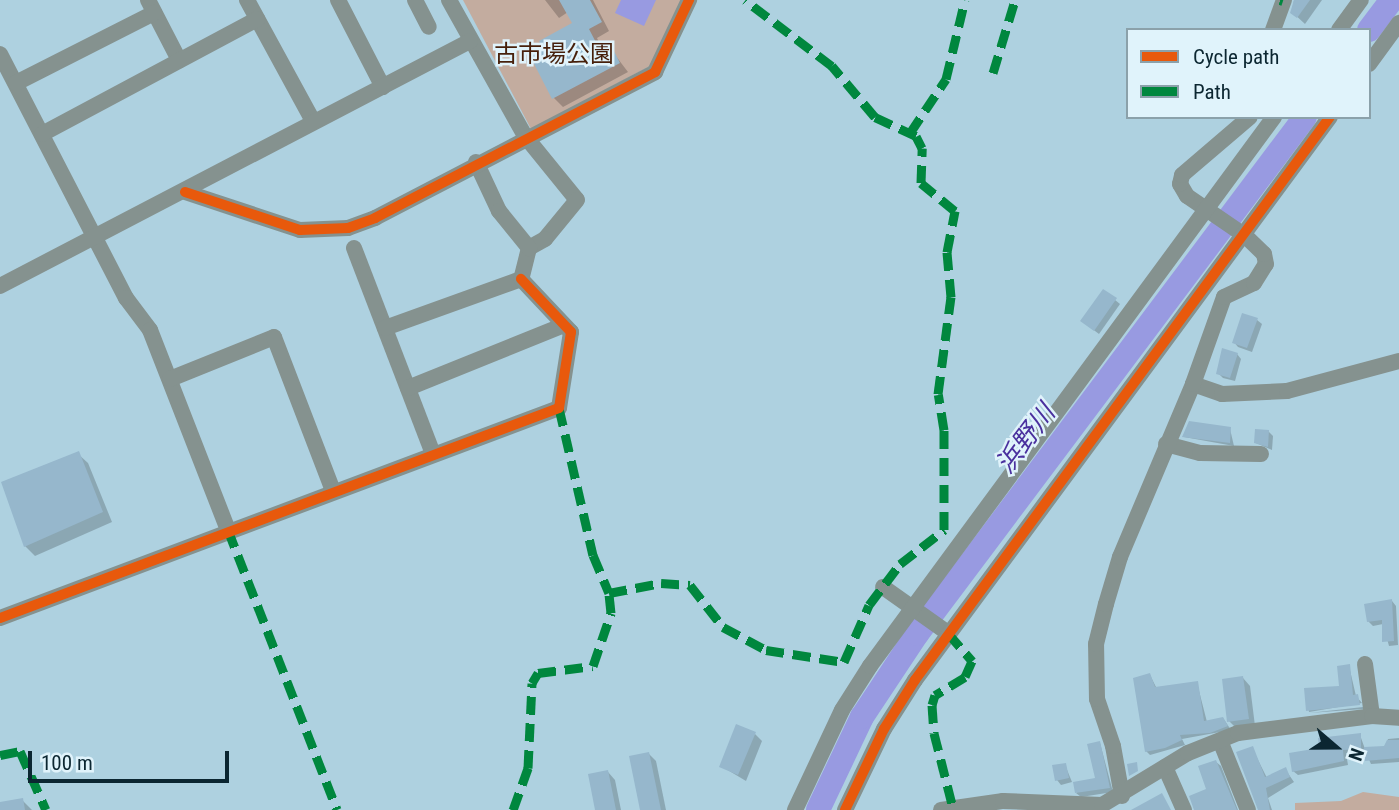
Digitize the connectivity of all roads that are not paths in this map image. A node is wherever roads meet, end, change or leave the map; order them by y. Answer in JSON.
{"nodes":[{"id":1,"x":247,"y":0,"type":"edge"},
{"id":2,"x":338,"y":0,"type":"edge"},
{"id":3,"x":415,"y":0,"type":"edge"},
{"id":4,"x":449,"y":0,"type":"edge"},
{"id":5,"x":688,"y":0,"type":"edge"},
{"id":6,"x":1284,"y":0,"type":"edge"},
{"id":7,"x":1361,"y":0,"type":"edge"},
{"id":8,"x":151,"y":6,"type":"edge"},
{"id":9,"x":257,"y":19,"type":"junction"},
{"id":10,"x":1399,"y":23,"type":"edge"},
{"id":11,"x":429,"y":27,"type":"dead end"},
{"id":12,"x":1274,"y":28,"type":"edge"},
{"id":13,"x":1340,"y":28,"type":"edge"},
{"id":14,"x":470,"y":41,"type":"junction"},
{"id":15,"x":0,"y":54,"type":"edge"},
{"id":16,"x":179,"y":60,"type":"junction"},
{"id":17,"x":1371,"y":61,"type":"edge"},
{"id":18,"x":16,"y":83,"type":"junction"},
{"id":19,"x":383,"y":87,"type":"junction"},
{"id":20,"x":1248,"y":119,"type":"edge"},
{"id":21,"x":1273,"y":119,"type":"edge"},
{"id":22,"x":1329,"y":119,"type":"edge"},
{"id":23,"x":313,"y":121,"type":"junction"},
{"id":24,"x":42,"y":134,"type":"junction"},
{"id":25,"x":525,"y":136,"type":"junction"},
{"id":26,"x":476,"y":162,"type":"junction"},
{"id":27,"x":185,"y":192,"type":"junction"},
{"id":28,"x":1207,"y":208,"type":"junction"},
{"id":29,"x":1244,"y":235,"type":"junction"},
{"id":30,"x":97,"y":236,"type":"junction"},
{"id":31,"x":355,"y":248,"type":"dead end"},
{"id":32,"x":529,"y":248,"type":"junction"},
{"id":33,"x":521,"y":279,"type":"junction"},
{"id":34,"x":0,"y":286,"type":"edge"},
{"id":35,"x":564,"y":325,"type":"junction"},
{"id":36,"x":385,"y":328,"type":"junction"},
{"id":37,"x":1399,"y":361,"type":"edge"},
{"id":38,"x":170,"y":379,"type":"junction"},
{"id":39,"x":1193,"y":384,"type":"junction"},
{"id":40,"x":408,"y":388,"type":"junction"},
{"id":41,"x":1166,"y":444,"type":"junction"},
{"id":42,"x":433,"y":454,"type":"junction"},
{"id":43,"x":1261,"y":454,"type":"dead end"},
{"id":44,"x":333,"y":491,"type":"junction"},
{"id":45,"x":228,"y":530,"type":"junction"},
{"id":46,"x":883,"y":587,"type":"dead end"},
{"id":47,"x":911,"y":608,"type":"junction"},
{"id":48,"x":0,"y":618,"type":"edge"},
{"id":49,"x":948,"y":633,"type":"junction"},
{"id":50,"x":1365,"y":664,"type":"dead end"},
{"id":51,"x":1372,"y":716,"type":"junction"},
{"id":52,"x":1399,"y":718,"type":"edge"},
{"id":53,"x":1221,"y":743,"type":"junction"},
{"id":54,"x":1165,"y":767,"type":"junction"},
{"id":55,"x":1122,"y":796,"type":"junction"},
{"id":56,"x":1034,"y":805,"type":"edge"},
{"id":57,"x":977,"y":806,"type":"edge"},
{"id":58,"x":1103,"y":807,"type":"edge"},
{"id":59,"x":795,"y":810,"type":"edge"},
{"id":60,"x":845,"y":810,"type":"edge"},
{"id":61,"x":941,"y":810,"type":"edge"},
{"id":62,"x":1184,"y":810,"type":"edge"},
{"id":63,"x":1248,"y":810,"type":"edge"}],
"edges":[{"from":1,"to":9,"type":"street"},
{"from":2,"to":19,"type":"street"},
{"from":3,"to":11,"type":"street"},
{"from":4,"to":14,"type":"street"},
{"from":5,"to":25,"type":"street"},
{"from":6,"to":12,"type":"street"},
{"from":7,"to":13,"type":"street"},
{"from":8,"to":16,"type":"street"},
{"from":8,"to":18,"type":"street"},
{"from":9,"to":16,"type":"street"},
{"from":9,"to":23,"type":"street"},
{"from":10,"to":17,"type":"street"},
{"from":14,"to":19,"type":"street"},
{"from":14,"to":25,"type":"street"},
{"from":15,"to":18,"type":"street"},
{"from":16,"to":24,"type":"street"},
{"from":18,"to":24,"type":"street"},
{"from":19,"to":23,"type":"street"},
{"from":20,"to":28,"type":"street"},
{"from":21,"to":28,"type":"street"},
{"from":22,"to":29,"type":"street"},
{"from":23,"to":27,"type":"street"},
{"from":24,"to":30,"type":"street"},
{"from":25,"to":26,"type":"street"},
{"from":25,"to":32,"type":"street"},
{"from":26,"to":27,"type":"street"},
{"from":26,"to":32,"type":"street"},
{"from":27,"to":30,"type":"street"},
{"from":28,"to":29,"type":"street"},
{"from":28,"to":47,"type":"street"},
{"from":29,"to":39,"type":"street"},
{"from":29,"to":49,"type":"street"},
{"from":30,"to":34,"type":"street"},
{"from":30,"to":38,"type":"street"},
{"from":31,"to":36,"type":"street"},
{"from":32,"to":33,"type":"street"},
{"from":33,"to":35,"type":"street"},
{"from":33,"to":36,"type":"street"},
{"from":35,"to":40,"type":"street"},
{"from":35,"to":42,"type":"street"},
{"from":36,"to":40,"type":"street"},
{"from":37,"to":39,"type":"street"},
{"from":38,"to":44,"type":"street"},
{"from":38,"to":45,"type":"street"},
{"from":39,"to":41,"type":"street"},
{"from":40,"to":42,"type":"street"},
{"from":41,"to":43,"type":"street"},
{"from":41,"to":55,"type":"street"},
{"from":42,"to":44,"type":"street"},
{"from":44,"to":45,"type":"street"},
{"from":45,"to":48,"type":"street"},
{"from":46,"to":47,"type":"street"},
{"from":47,"to":49,"type":"street"},
{"from":47,"to":59,"type":"street"},
{"from":49,"to":60,"type":"street"},
{"from":50,"to":51,"type":"street"},
{"from":51,"to":52,"type":"street"},
{"from":51,"to":53,"type":"street"},
{"from":53,"to":54,"type":"street"},
{"from":53,"to":63,"type":"street"},
{"from":54,"to":55,"type":"street"},
{"from":54,"to":62,"type":"street"},
{"from":55,"to":58,"type":"street"},
{"from":56,"to":57,"type":"street"},
{"from":56,"to":58,"type":"street"},
{"from":57,"to":61,"type":"street"}]}
